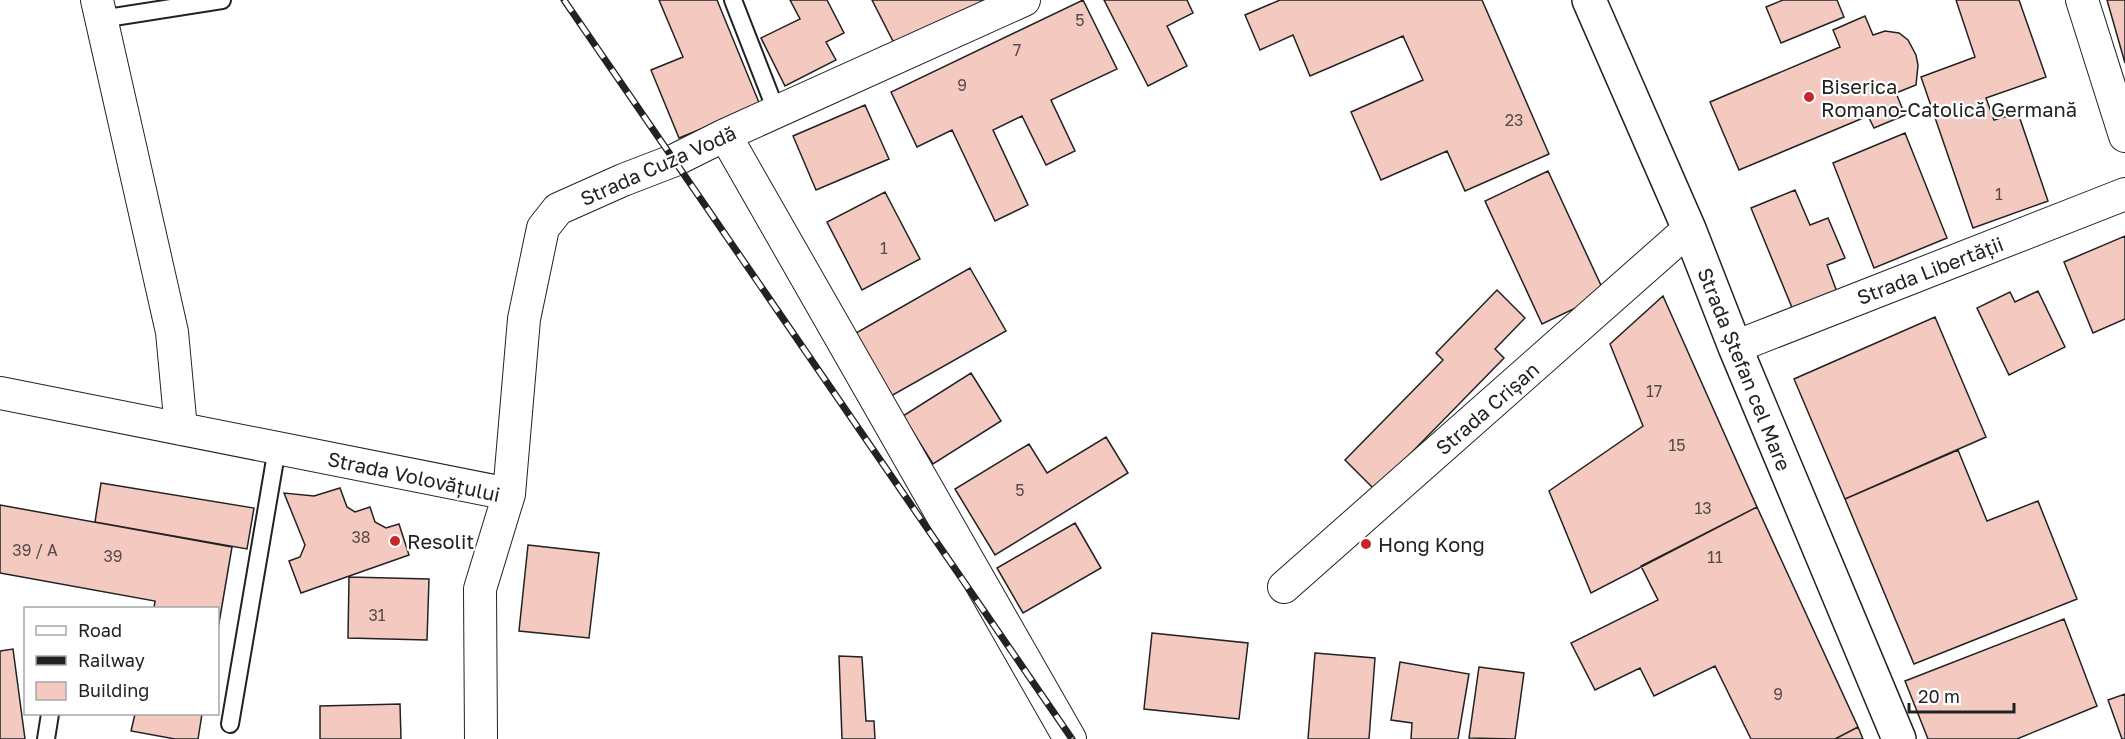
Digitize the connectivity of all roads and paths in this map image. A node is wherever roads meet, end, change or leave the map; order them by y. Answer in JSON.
{"nodes":[{"id":1,"x":222,"y":0,"type":"edge"},
{"id":2,"x":733,"y":0,"type":"edge"},
{"id":3,"x":1024,"y":0,"type":"edge"},
{"id":4,"x":1589,"y":0,"type":"edge"},
{"id":5,"x":2082,"y":0,"type":"edge"},
{"id":6,"x":99,"y":10,"type":"edge"},
{"id":7,"x":777,"y":113,"type":"junction"},
{"id":8,"x":725,"y":135,"type":"junction"},
{"id":9,"x":2125,"y":136,"type":"edge"},
{"id":10,"x":2125,"y":194,"type":"edge"},
{"id":11,"x":1689,"y":230,"type":"junction"},
{"id":12,"x":1735,"y":347,"type":"junction"},
{"id":13,"x":0,"y":393,"type":"edge"},
{"id":14,"x":182,"y":429,"type":"junction"},
{"id":15,"x":277,"y":448,"type":"junction"},
{"id":16,"x":509,"y":494,"type":"junction"},
{"id":17,"x":1284,"y":587,"type":"dead end"},
{"id":18,"x":50,"y":715,"type":"edge"},
{"id":19,"x":230,"y":724,"type":"dead end"},
{"id":20,"x":45,"y":739,"type":"edge"},
{"id":21,"x":481,"y":739,"type":"edge"},
{"id":22,"x":1070,"y":739,"type":"edge"},
{"id":23,"x":1899,"y":739,"type":"edge"}],
"edges":[{"from":1,"to":6,"type":"lane"},
{"from":2,"to":7,"type":"lane"},
{"from":3,"to":7,"type":"street","name":"Strada Cuza Vodă"},
{"from":4,"to":11,"type":"main road","name":"Strada Ștefan cel Mare"},
{"from":5,"to":9,"type":"street"},
{"from":6,"to":14,"type":"street"},
{"from":7,"to":8,"type":"street","name":"Strada Cuza Vodă"},
{"from":8,"to":16,"type":"street","name":"Strada Cuza Vodă"},
{"from":8,"to":22,"type":"street"},
{"from":10,"to":12,"type":"street","name":"Strada Libertății"},
{"from":11,"to":12,"type":"main road","name":"Strada Ștefan cel Mare"},
{"from":11,"to":17,"type":"street","name":"Strada Crișan"},
{"from":12,"to":23,"type":"main road","name":"Strada Ștefan cel Mare"},
{"from":13,"to":14,"type":"street","name":"Strada Volovățului"},
{"from":14,"to":15,"type":"street","name":"Strada Volovățului"},
{"from":15,"to":16,"type":"street","name":"Strada Volovățului"},
{"from":15,"to":19,"type":"lane"},
{"from":16,"to":21,"type":"street","name":"Strada Volovățului"},
{"from":18,"to":20,"type":"lane"}]}
